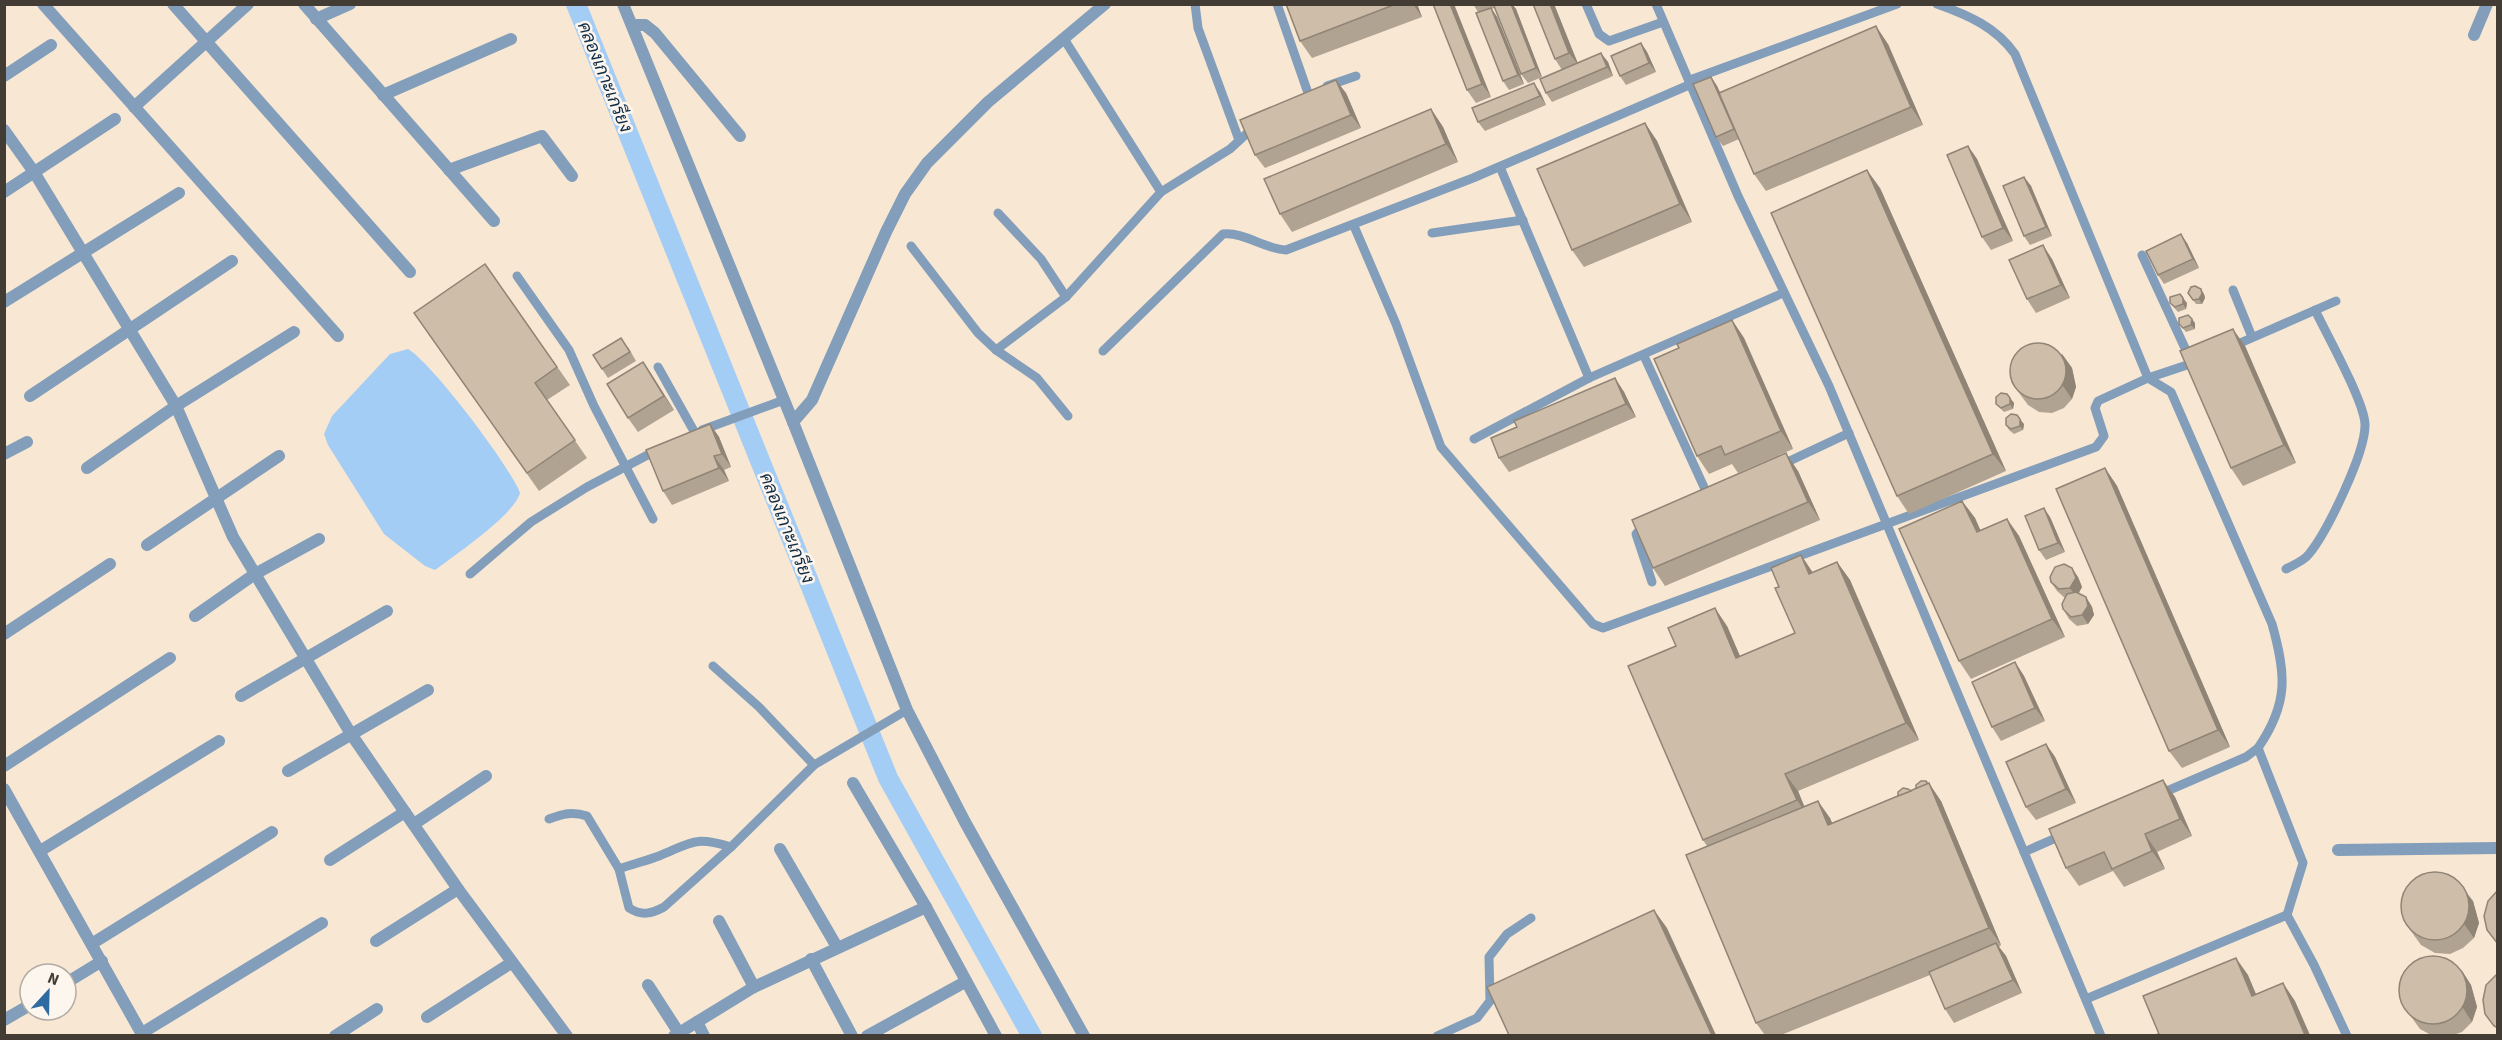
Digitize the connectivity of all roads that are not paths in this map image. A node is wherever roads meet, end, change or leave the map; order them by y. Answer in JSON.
{"nodes":[{"id":1,"x":43,"y":4,"type":"edge"},
{"id":2,"x":173,"y":4,"type":"edge"},
{"id":3,"x":248,"y":4,"type":"edge"},
{"id":4,"x":304,"y":4,"type":"edge"},
{"id":5,"x":350,"y":4,"type":"edge"},
{"id":6,"x":623,"y":4,"type":"edge"},
{"id":7,"x":1106,"y":4,"type":"edge"},
{"id":8,"x":1195,"y":4,"type":"edge"},
{"id":9,"x":1277,"y":4,"type":"edge"},
{"id":10,"x":1586,"y":4,"type":"edge"},
{"id":11,"x":1656,"y":4,"type":"edge"},
{"id":12,"x":1897,"y":4,"type":"edge"},
{"id":13,"x":1937,"y":4,"type":"edge"},
{"id":14,"x":2487,"y":4,"type":"edge"},
{"id":15,"x":316,"y":19,"type":"junction"},
{"id":16,"x":1663,"y":22,"type":"junction"},
{"id":17,"x":632,"y":25,"type":"junction"},
{"id":18,"x":2474,"y":35,"type":"dead end"},
{"id":19,"x":512,"y":39,"type":"dead end"},
{"id":20,"x":1064,"y":39,"type":"junction"},
{"id":21,"x":206,"y":42,"type":"junction"},
{"id":22,"x":51,"y":45,"type":"dead end"},
{"id":23,"x":4,"y":76,"type":"edge"},
{"id":24,"x":1356,"y":76,"type":"dead end"},
{"id":25,"x":1690,"y":83,"type":"junction"},
{"id":26,"x":1308,"y":93,"type":"junction"},
{"id":27,"x":383,"y":95,"type":"junction"},
{"id":28,"x":1299,"y":99,"type":"edge"},
{"id":29,"x":134,"y":107,"type":"junction"},
{"id":30,"x":115,"y":119,"type":"dead end"},
{"id":31,"x":1262,"y":120,"type":"edge"},
{"id":32,"x":4,"y":130,"type":"edge"},
{"id":33,"x":740,"y":136,"type":"dead end"},
{"id":34,"x":1239,"y":140,"type":"junction"},
{"id":35,"x":1500,"y":167,"type":"junction"},
{"id":36,"x":449,"y":170,"type":"junction"},
{"id":37,"x":34,"y":172,"type":"junction"},
{"id":38,"x":572,"y":176,"type":"dead end"},
{"id":39,"x":4,"y":192,"type":"edge"},
{"id":40,"x":1161,"y":192,"type":"junction"},
{"id":41,"x":178,"y":193,"type":"dead end"},
{"id":42,"x":998,"y":213,"type":"dead end"},
{"id":43,"x":1523,"y":219,"type":"junction"},
{"id":44,"x":494,"y":221,"type":"dead end"},
{"id":45,"x":1354,"y":226,"type":"junction"},
{"id":46,"x":1432,"y":232,"type":"dead end"},
{"id":47,"x":911,"y":246,"type":"dead end"},
{"id":48,"x":83,"y":252,"type":"junction"},
{"id":49,"x":2142,"y":255,"type":"dead end"},
{"id":50,"x":232,"y":261,"type":"dead end"},
{"id":51,"x":410,"y":272,"type":"dead end"},
{"id":52,"x":518,"y":276,"type":"dead end"},
{"id":53,"x":2233,"y":290,"type":"dead end"},
{"id":54,"x":1783,"y":293,"type":"junction"},
{"id":55,"x":1066,"y":297,"type":"junction"},
{"id":56,"x":2336,"y":301,"type":"dead end"},
{"id":57,"x":4,"y":302,"type":"edge"},
{"id":58,"x":2315,"y":310,"type":"junction"},
{"id":59,"x":131,"y":330,"type":"junction"},
{"id":60,"x":294,"y":332,"type":"dead end"},
{"id":61,"x":338,"y":336,"type":"dead end"},
{"id":62,"x":2252,"y":337,"type":"junction"},
{"id":63,"x":996,"y":350,"type":"junction"},
{"id":64,"x":1103,"y":351,"type":"dead end"},
{"id":65,"x":2222,"y":351,"type":"edge"},
{"id":66,"x":1644,"y":356,"type":"junction"},
{"id":67,"x":2202,"y":359,"type":"edge"},
{"id":68,"x":2192,"y":364,"type":"junction"},
{"id":69,"x":658,"y":367,"type":"dead end"},
{"id":70,"x":1589,"y":378,"type":"junction"},
{"id":71,"x":2148,"y":378,"type":"junction"},
{"id":72,"x":30,"y":396,"type":"dead end"},
{"id":73,"x":784,"y":400,"type":"junction"},
{"id":74,"x":176,"y":406,"type":"junction"},
{"id":75,"x":1068,"y":416,"type":"dead end"},
{"id":76,"x":794,"y":422,"type":"junction"},
{"id":77,"x":1849,"y":433,"type":"junction"},
{"id":78,"x":1474,"y":439,"type":"dead end"},
{"id":79,"x":27,"y":442,"type":"dead end"},
{"id":80,"x":666,"y":446,"type":"edge"},
{"id":81,"x":4,"y":454,"type":"edge"},
{"id":82,"x":279,"y":456,"type":"dead end"},
{"id":83,"x":625,"y":466,"type":"junction"},
{"id":84,"x":87,"y":468,"type":"dead end"},
{"id":85,"x":1774,"y":468,"type":"edge"},
{"id":86,"x":1720,"y":494,"type":"edge"},
{"id":87,"x":216,"y":499,"type":"junction"},
{"id":88,"x":1710,"y":499,"type":"junction"},
{"id":89,"x":1699,"y":502,"type":"edge"},
{"id":90,"x":1659,"y":518,"type":"edge"},
{"id":91,"x":653,"y":519,"type":"dead end"},
{"id":92,"x":1888,"y":525,"type":"junction"},
{"id":93,"x":319,"y":539,"type":"dead end"},
{"id":94,"x":147,"y":545,"type":"dead end"},
{"id":95,"x":110,"y":564,"type":"dead end"},
{"id":96,"x":2286,"y":569,"type":"dead end"},
{"id":97,"x":255,"y":574,"type":"junction"},
{"id":98,"x":470,"y":574,"type":"dead end"},
{"id":99,"x":1652,"y":582,"type":"edge"},
{"id":100,"x":387,"y":611,"type":"dead end"},
{"id":101,"x":195,"y":616,"type":"dead end"},
{"id":102,"x":4,"y":634,"type":"edge"},
{"id":103,"x":305,"y":656,"type":"junction"},
{"id":104,"x":170,"y":658,"type":"dead end"},
{"id":105,"x":713,"y":666,"type":"dead end"},
{"id":106,"x":428,"y":690,"type":"dead end"},
{"id":107,"x":241,"y":696,"type":"dead end"},
{"id":108,"x":907,"y":710,"type":"junction"},
{"id":109,"x":351,"y":734,"type":"junction"},
{"id":110,"x":219,"y":741,"type":"dead end"},
{"id":111,"x":2258,"y":748,"type":"junction"},
{"id":112,"x":814,"y":765,"type":"junction"},
{"id":113,"x":4,"y":766,"type":"edge"},
{"id":114,"x":288,"y":771,"type":"dead end"},
{"id":115,"x":486,"y":776,"type":"dead end"},
{"id":116,"x":853,"y":783,"type":"dead end"},
{"id":117,"x":4,"y":789,"type":"edge"},
{"id":118,"x":2151,"y":798,"type":"edge"},
{"id":119,"x":405,"y":812,"type":"junction"},
{"id":120,"x":549,"y":819,"type":"dead end"},
{"id":121,"x":414,"y":825,"type":"junction"},
{"id":122,"x":2077,"y":829,"type":"edge"},
{"id":123,"x":272,"y":832,"type":"dead end"},
{"id":124,"x":731,"y":847,"type":"junction"},
{"id":125,"x":2498,"y":848,"type":"edge"},
{"id":126,"x":780,"y":849,"type":"dead end"},
{"id":127,"x":2338,"y":850,"type":"dead end"},
{"id":128,"x":40,"y":851,"type":"junction"},
{"id":129,"x":2024,"y":852,"type":"junction"},
{"id":130,"x":330,"y":860,"type":"dead end"},
{"id":131,"x":619,"y":868,"type":"junction"},
{"id":132,"x":458,"y":889,"type":"junction"},
{"id":133,"x":926,"y":907,"type":"junction"},
{"id":134,"x":2287,"y":915,"type":"junction"},
{"id":135,"x":1531,"y":918,"type":"dead end"},
{"id":136,"x":719,"y":921,"type":"dead end"},
{"id":137,"x":322,"y":923,"type":"dead end"},
{"id":138,"x":376,"y":941,"type":"dead end"},
{"id":139,"x":93,"y":944,"type":"junction"},
{"id":140,"x":837,"y":947,"type":"junction"},
{"id":141,"x":811,"y":959,"type":"junction"},
{"id":142,"x":102,"y":961,"type":"junction"},
{"id":143,"x":511,"y":963,"type":"junction"},
{"id":144,"x":78,"y":976,"type":"edge"},
{"id":145,"x":965,"y":982,"type":"junction"},
{"id":146,"x":648,"y":985,"type":"dead end"},
{"id":147,"x":754,"y":987,"type":"junction"},
{"id":148,"x":2086,"y":999,"type":"junction"},
{"id":149,"x":377,"y":1009,"type":"dead end"},
{"id":150,"x":18,"y":1012,"type":"edge"},
{"id":151,"x":427,"y":1017,"type":"dead end"},
{"id":152,"x":4,"y":1020,"type":"edge"},
{"id":153,"x":697,"y":1022,"type":"junction"},
{"id":154,"x":142,"y":1034,"type":"edge"},
{"id":155,"x":676,"y":1034,"type":"edge"},
{"id":156,"x":335,"y":1035,"type":"edge"},
{"id":157,"x":564,"y":1035,"type":"edge"},
{"id":158,"x":704,"y":1035,"type":"edge"},
{"id":159,"x":852,"y":1035,"type":"edge"},
{"id":160,"x":867,"y":1035,"type":"edge"},
{"id":161,"x":996,"y":1035,"type":"edge"},
{"id":162,"x":1084,"y":1035,"type":"edge"},
{"id":163,"x":1437,"y":1035,"type":"edge"},
{"id":164,"x":2101,"y":1035,"type":"edge"},
{"id":165,"x":2347,"y":1035,"type":"edge"}],
"edges":[{"from":1,"to":29,"type":"street"},
{"from":2,"to":21,"type":"street"},
{"from":3,"to":21,"type":"street"},
{"from":4,"to":15,"type":"street"},
{"from":5,"to":15,"type":"street"},
{"from":6,"to":17,"type":"street"},
{"from":7,"to":20,"type":"street"},
{"from":8,"to":34,"type":"lane"},
{"from":9,"to":26,"type":"lane"},
{"from":10,"to":16,"type":"lane"},
{"from":11,"to":16,"type":"lane"},
{"from":12,"to":25,"type":"lane"},
{"from":13,"to":71,"type":"lane"},
{"from":14,"to":18,"type":"street"},
{"from":15,"to":27,"type":"street"},
{"from":16,"to":25,"type":"lane"},
{"from":17,"to":33,"type":"street"},
{"from":17,"to":73,"type":"street"},
{"from":19,"to":27,"type":"street"},
{"from":20,"to":40,"type":"lane"},
{"from":20,"to":76,"type":"street"},
{"from":21,"to":29,"type":"street"},
{"from":21,"to":51,"type":"street"},
{"from":22,"to":23,"type":"street"},
{"from":24,"to":26,"type":"lane"},
{"from":25,"to":35,"type":"lane"},
{"from":25,"to":54,"type":"lane"},
{"from":26,"to":28,"type":"lane"},
{"from":27,"to":36,"type":"street"},
{"from":29,"to":61,"type":"street"},
{"from":30,"to":37,"type":"street"},
{"from":31,"to":34,"type":"lane"},
{"from":32,"to":37,"type":"street"},
{"from":34,"to":40,"type":"lane"},
{"from":35,"to":43,"type":"lane"},
{"from":35,"to":45,"type":"lane"},
{"from":36,"to":38,"type":"street"},
{"from":36,"to":44,"type":"street"},
{"from":37,"to":39,"type":"street"},
{"from":37,"to":48,"type":"street"},
{"from":40,"to":55,"type":"lane"},
{"from":41,"to":48,"type":"street"},
{"from":42,"to":55,"type":"lane"},
{"from":43,"to":46,"type":"lane"},
{"from":43,"to":70,"type":"lane"},
{"from":45,"to":64,"type":"lane"},
{"from":45,"to":92,"type":"lane"},
{"from":47,"to":63,"type":"lane"},
{"from":48,"to":57,"type":"street"},
{"from":48,"to":59,"type":"street"},
{"from":49,"to":68,"type":"lane"},
{"from":50,"to":59,"type":"street"},
{"from":52,"to":83,"type":"lane"},
{"from":53,"to":62,"type":"lane"},
{"from":54,"to":66,"type":"lane"},
{"from":54,"to":77,"type":"lane"},
{"from":55,"to":63,"type":"lane"},
{"from":56,"to":58,"type":"lane"},
{"from":58,"to":62,"type":"lane"},
{"from":58,"to":96,"type":"lane"},
{"from":59,"to":72,"type":"street"},
{"from":59,"to":74,"type":"street"},
{"from":60,"to":74,"type":"street"},
{"from":62,"to":65,"type":"lane"},
{"from":63,"to":75,"type":"lane"},
{"from":66,"to":70,"type":"lane"},
{"from":66,"to":88,"type":"lane"},
{"from":67,"to":68,"type":"lane"},
{"from":68,"to":71,"type":"lane"},
{"from":69,"to":73,"type":"lane"},
{"from":70,"to":78,"type":"lane"},
{"from":71,"to":92,"type":"lane"},
{"from":71,"to":111,"type":"lane"},
{"from":73,"to":76,"type":"street"},
{"from":74,"to":84,"type":"street"},
{"from":74,"to":87,"type":"street"},
{"from":76,"to":108,"type":"street"},
{"from":77,"to":85,"type":"lane"},
{"from":77,"to":92,"type":"lane"},
{"from":79,"to":81,"type":"street"},
{"from":80,"to":83,"type":"lane"},
{"from":82,"to":87,"type":"street"},
{"from":83,"to":91,"type":"lane"},
{"from":83,"to":98,"type":"lane"},
{"from":86,"to":88,"type":"lane"},
{"from":87,"to":94,"type":"street"},
{"from":87,"to":97,"type":"street"},
{"from":88,"to":89,"type":"lane"},
{"from":90,"to":99,"type":"lane"},
{"from":92,"to":129,"type":"lane"},
{"from":93,"to":97,"type":"street"},
{"from":95,"to":102,"type":"street"},
{"from":97,"to":101,"type":"street"},
{"from":97,"to":103,"type":"street"},
{"from":100,"to":103,"type":"street"},
{"from":103,"to":107,"type":"street"},
{"from":103,"to":109,"type":"street"},
{"from":104,"to":113,"type":"street"},
{"from":105,"to":112,"type":"lane"},
{"from":106,"to":109,"type":"street"},
{"from":108,"to":112,"type":"lane"},
{"from":108,"to":162,"type":"street"},
{"from":109,"to":114,"type":"street"},
{"from":109,"to":119,"type":"street"},
{"from":110,"to":128,"type":"street"},
{"from":111,"to":118,"type":"lane"},
{"from":111,"to":134,"type":"lane"},
{"from":112,"to":124,"type":"lane"},
{"from":115,"to":121,"type":"street"},
{"from":116,"to":133,"type":"street"},
{"from":117,"to":128,"type":"street"},
{"from":119,"to":121,"type":"street"},
{"from":119,"to":130,"type":"street"},
{"from":120,"to":131,"type":"lane"},
{"from":121,"to":132,"type":"street"},
{"from":122,"to":129,"type":"lane"},
{"from":123,"to":139,"type":"street"},
{"from":124,"to":131,"type":"lane"},
{"from":124,"to":131,"type":"lane"},
{"from":125,"to":127,"type":"street"},
{"from":126,"to":140,"type":"street"},
{"from":128,"to":139,"type":"street"},
{"from":129,"to":148,"type":"lane"},
{"from":132,"to":138,"type":"street"},
{"from":132,"to":143,"type":"street"},
{"from":133,"to":140,"type":"street"},
{"from":133,"to":145,"type":"street"},
{"from":134,"to":148,"type":"lane"},
{"from":134,"to":165,"type":"lane"},
{"from":135,"to":163,"type":"lane"},
{"from":136,"to":147,"type":"street"},
{"from":137,"to":154,"type":"street"},
{"from":139,"to":142,"type":"street"},
{"from":140,"to":141,"type":"street"},
{"from":141,"to":147,"type":"street"},
{"from":141,"to":159,"type":"street"},
{"from":142,"to":144,"type":"street"},
{"from":142,"to":154,"type":"street"},
{"from":143,"to":151,"type":"street"},
{"from":143,"to":157,"type":"street"},
{"from":145,"to":160,"type":"street"},
{"from":145,"to":161,"type":"street"},
{"from":146,"to":155,"type":"street"},
{"from":147,"to":153,"type":"street"},
{"from":148,"to":164,"type":"lane"},
{"from":149,"to":156,"type":"street"},
{"from":150,"to":152,"type":"street"},
{"from":153,"to":155,"type":"street"},
{"from":153,"to":158,"type":"street"}]}
